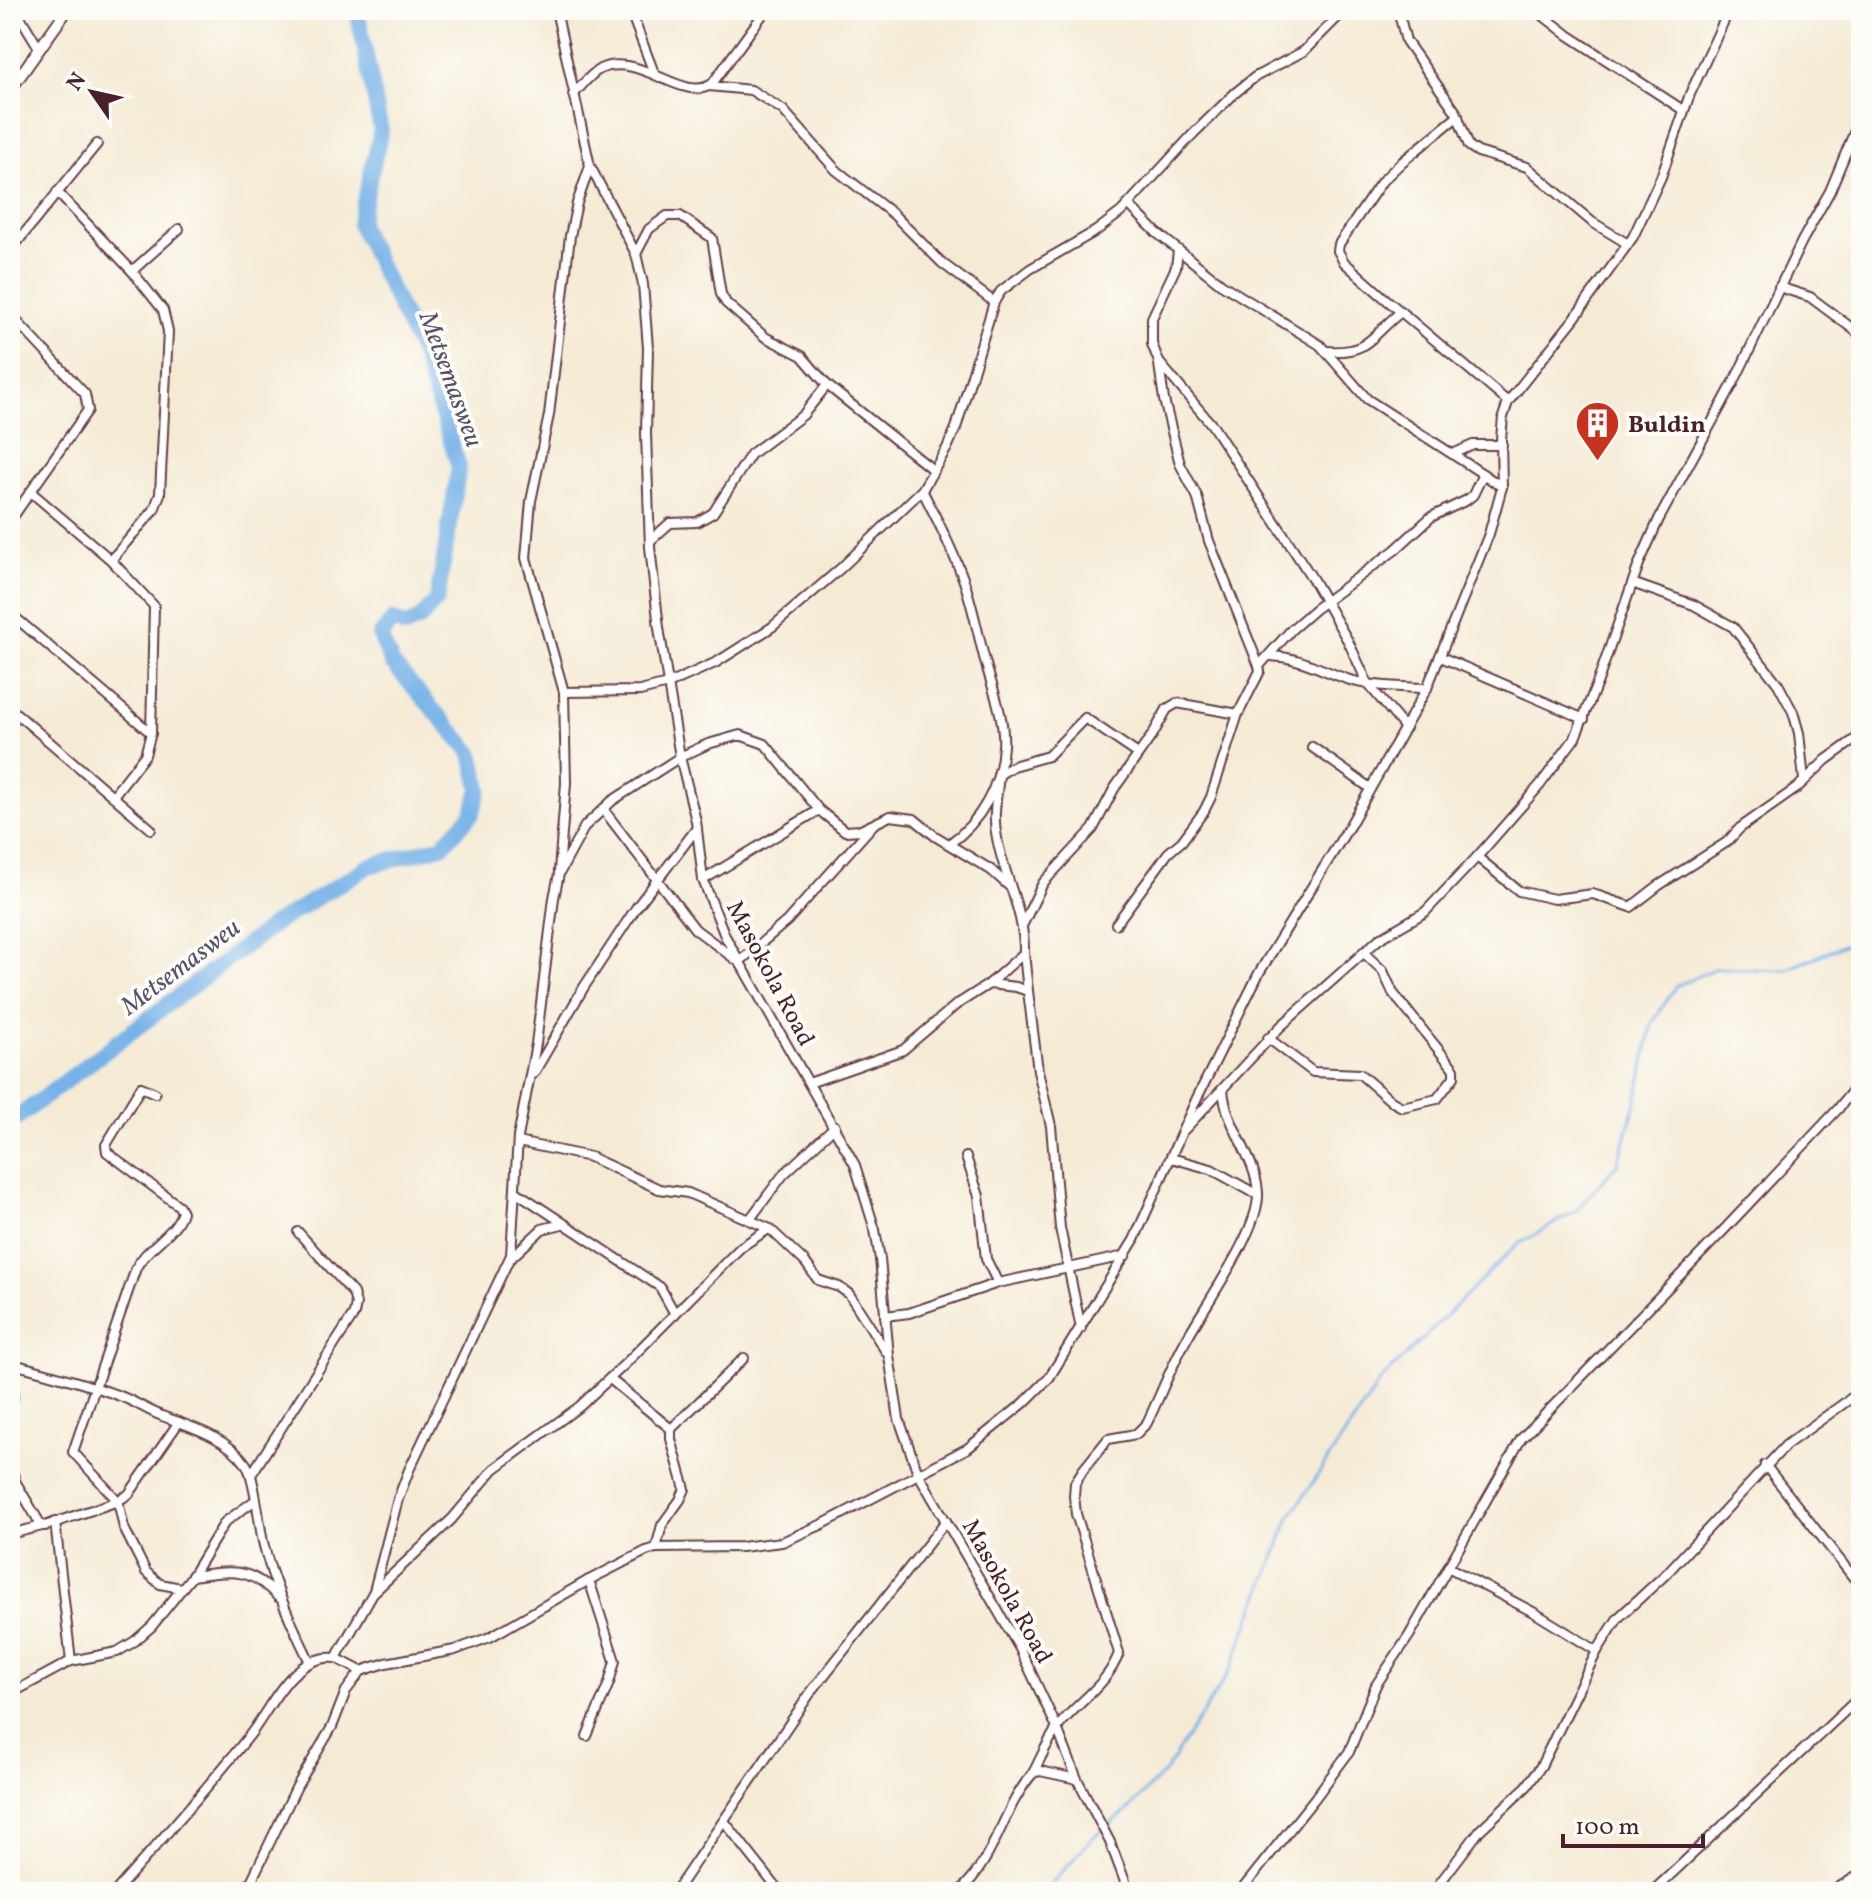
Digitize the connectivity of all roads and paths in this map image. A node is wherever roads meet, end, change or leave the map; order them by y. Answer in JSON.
{"nodes":[{"id":1,"x":16,"y":10,"type":"edge"},
{"id":2,"x":67,"y":10,"type":"edge"},
{"id":3,"x":556,"y":10,"type":"edge"},
{"id":4,"x":630,"y":10,"type":"edge"},
{"id":5,"x":766,"y":10,"type":"edge"},
{"id":6,"x":1345,"y":10,"type":"edge"},
{"id":7,"x":1398,"y":10,"type":"edge"},
{"id":8,"x":1536,"y":10,"type":"edge"},
{"id":9,"x":1729,"y":10,"type":"edge"},
{"id":10,"x":39,"y":48,"type":"junction"},
{"id":11,"x":654,"y":73,"type":"junction"},
{"id":12,"x":709,"y":86,"type":"junction"},
{"id":13,"x":10,"y":90,"type":"edge"},
{"id":14,"x":573,"y":95,"type":"junction"},
{"id":15,"x":1683,"y":110,"type":"junction"},
{"id":16,"x":1458,"y":116,"type":"junction"},
{"id":17,"x":1861,"y":116,"type":"edge"},
{"id":18,"x":97,"y":144,"type":"dead end"},
{"id":19,"x":590,"y":166,"type":"junction"},
{"id":20,"x":57,"y":192,"type":"junction"},
{"id":21,"x":1129,"y":205,"type":"junction"},
{"id":22,"x":179,"y":229,"type":"dead end"},
{"id":23,"x":1628,"y":244,"type":"junction"},
{"id":24,"x":10,"y":251,"type":"edge"},
{"id":25,"x":1178,"y":251,"type":"junction"},
{"id":26,"x":636,"y":254,"type":"junction"},
{"id":27,"x":1194,"y":263,"type":"junction"},
{"id":28,"x":132,"y":271,"type":"junction"},
{"id":29,"x":1173,"y":272,"type":"junction"},
{"id":30,"x":1779,"y":287,"type":"junction"},
{"id":31,"x":994,"y":302,"type":"junction"},
{"id":32,"x":1401,"y":312,"type":"junction"},
{"id":33,"x":10,"y":314,"type":"edge"},
{"id":34,"x":1861,"y":335,"type":"edge"},
{"id":35,"x":1327,"y":351,"type":"junction"},
{"id":36,"x":1159,"y":362,"type":"junction"},
{"id":37,"x":827,"y":385,"type":"junction"},
{"id":38,"x":1508,"y":402,"type":"junction"},
{"id":39,"x":1502,"y":445,"type":"junction"},
{"id":40,"x":1453,"y":454,"type":"junction"},
{"id":41,"x":933,"y":470,"type":"junction"},
{"id":42,"x":1483,"y":474,"type":"junction"},
{"id":43,"x":1502,"y":487,"type":"junction"},
{"id":44,"x":922,"y":490,"type":"junction"},
{"id":45,"x":31,"y":492,"type":"junction"},
{"id":46,"x":10,"y":521,"type":"edge"},
{"id":47,"x":650,"y":541,"type":"junction"},
{"id":48,"x":111,"y":560,"type":"junction"},
{"id":49,"x":1632,"y":583,"type":"junction"},
{"id":50,"x":1326,"y":602,"type":"junction"},
{"id":51,"x":10,"y":613,"type":"edge"},
{"id":52,"x":1270,"y":656,"type":"junction"},
{"id":53,"x":1441,"y":657,"type":"junction"},
{"id":54,"x":1259,"y":666,"type":"junction"},
{"id":55,"x":668,"y":684,"type":"junction"},
{"id":56,"x":1368,"y":684,"type":"junction"},
{"id":57,"x":1427,"y":688,"type":"junction"},
{"id":58,"x":564,"y":692,"type":"junction"},
{"id":59,"x":10,"y":708,"type":"edge"},
{"id":60,"x":1238,"y":714,"type":"junction"},
{"id":61,"x":1584,"y":719,"type":"junction"},
{"id":62,"x":1405,"y":728,"type":"junction"},
{"id":63,"x":151,"y":733,"type":"junction"},
{"id":64,"x":1861,"y":735,"type":"edge"},
{"id":65,"x":1312,"y":747,"type":"dead end"},
{"id":66,"x":1138,"y":754,"type":"junction"},
{"id":67,"x":680,"y":757,"type":"junction"},
{"id":68,"x":999,"y":775,"type":"junction"},
{"id":69,"x":1804,"y":780,"type":"junction"},
{"id":70,"x":1370,"y":788,"type":"junction"},
{"id":71,"x":113,"y":796,"type":"junction"},
{"id":72,"x":603,"y":809,"type":"junction"},
{"id":73,"x":819,"y":810,"type":"junction"},
{"id":74,"x":873,"y":825,"type":"junction"},
{"id":75,"x":697,"y":828,"type":"junction"},
{"id":76,"x":151,"y":829,"type":"dead end"},
{"id":77,"x":949,"y":844,"type":"junction"},
{"id":78,"x":1477,"y":857,"type":"junction"},
{"id":79,"x":559,"y":874,"type":"junction"},
{"id":80,"x":659,"y":879,"type":"junction"},
{"id":81,"x":703,"y":880,"type":"junction"},
{"id":82,"x":1009,"y":886,"type":"junction"},
{"id":83,"x":1023,"y":924,"type":"junction"},
{"id":84,"x":1116,"y":924,"type":"dead end"},
{"id":85,"x":1363,"y":952,"type":"junction"},
{"id":86,"x":1024,"y":953,"type":"junction"},
{"id":87,"x":739,"y":962,"type":"junction"},
{"id":88,"x":989,"y":984,"type":"junction"},
{"id":89,"x":1028,"y":991,"type":"junction"},
{"id":90,"x":1268,"y":1038,"type":"junction"},
{"id":91,"x":1861,"y":1080,"type":"edge"},
{"id":92,"x":530,"y":1081,"type":"junction"},
{"id":93,"x":809,"y":1083,"type":"junction"},
{"id":94,"x":1223,"y":1090,"type":"junction"},
{"id":95,"x":155,"y":1093,"type":"dead end"},
{"id":96,"x":835,"y":1126,"type":"junction"},
{"id":97,"x":1182,"y":1132,"type":"junction"},
{"id":98,"x":518,"y":1142,"type":"junction"},
{"id":99,"x":966,"y":1157,"type":"dead end"},
{"id":100,"x":1171,"y":1158,"type":"junction"},
{"id":101,"x":515,"y":1191,"type":"junction"},
{"id":102,"x":1258,"y":1195,"type":"junction"},
{"id":103,"x":750,"y":1219,"type":"junction"},
{"id":104,"x":563,"y":1224,"type":"junction"},
{"id":105,"x":770,"y":1229,"type":"junction"},
{"id":106,"x":298,"y":1232,"type":"dead end"},
{"id":107,"x":1125,"y":1256,"type":"junction"},
{"id":108,"x":510,"y":1260,"type":"junction"},
{"id":109,"x":1070,"y":1266,"type":"junction"},
{"id":110,"x":998,"y":1283,"type":"junction"},
{"id":111,"x":675,"y":1314,"type":"junction"},
{"id":112,"x":885,"y":1316,"type":"junction"},
{"id":113,"x":1081,"y":1328,"type":"junction"},
{"id":114,"x":889,"y":1356,"type":"junction"},
{"id":115,"x":744,"y":1358,"type":"dead end"},
{"id":116,"x":610,"y":1379,"type":"junction"},
{"id":117,"x":96,"y":1387,"type":"junction"},
{"id":118,"x":1861,"y":1391,"type":"edge"},
{"id":119,"x":10,"y":1407,"type":"edge"},
{"id":120,"x":179,"y":1422,"type":"junction"},
{"id":121,"x":671,"y":1429,"type":"junction"},
{"id":122,"x":10,"y":1463,"type":"edge"},
{"id":123,"x":1765,"y":1465,"type":"junction"},
{"id":124,"x":918,"y":1473,"type":"junction"},
{"id":125,"x":251,"y":1475,"type":"junction"},
{"id":126,"x":118,"y":1501,"type":"junction"},
{"id":127,"x":254,"y":1501,"type":"junction"},
{"id":128,"x":946,"y":1521,"type":"junction"},
{"id":129,"x":55,"y":1522,"type":"junction"},
{"id":130,"x":42,"y":1526,"type":"junction"},
{"id":131,"x":10,"y":1534,"type":"edge"},
{"id":132,"x":656,"y":1548,"type":"junction"},
{"id":133,"x":1448,"y":1567,"type":"junction"},
{"id":134,"x":192,"y":1576,"type":"junction"},
{"id":135,"x":589,"y":1580,"type":"junction"},
{"id":136,"x":1861,"y":1587,"type":"edge"},
{"id":137,"x":181,"y":1588,"type":"junction"},
{"id":138,"x":374,"y":1591,"type":"junction"},
{"id":139,"x":281,"y":1601,"type":"junction"},
{"id":140,"x":1597,"y":1651,"type":"junction"},
{"id":141,"x":336,"y":1658,"type":"junction"},
{"id":142,"x":71,"y":1661,"type":"junction"},
{"id":143,"x":310,"y":1662,"type":"junction"},
{"id":144,"x":361,"y":1671,"type":"junction"},
{"id":145,"x":10,"y":1694,"type":"edge"},
{"id":146,"x":1861,"y":1696,"type":"edge"},
{"id":147,"x":1057,"y":1728,"type":"junction"},
{"id":148,"x":587,"y":1736,"type":"dead end"},
{"id":149,"x":1033,"y":1773,"type":"junction"},
{"id":150,"x":1077,"y":1779,"type":"junction"},
{"id":151,"x":724,"y":1821,"type":"junction"},
{"id":152,"x":1861,"y":1875,"type":"edge"},
{"id":153,"x":115,"y":1892,"type":"edge"},
{"id":154,"x":246,"y":1892,"type":"edge"},
{"id":155,"x":675,"y":1892,"type":"edge"},
{"id":156,"x":780,"y":1892,"type":"edge"},
{"id":157,"x":959,"y":1892,"type":"edge"},
{"id":158,"x":1129,"y":1892,"type":"edge"},
{"id":159,"x":1240,"y":1892,"type":"edge"},
{"id":160,"x":1433,"y":1892,"type":"edge"},
{"id":161,"x":1652,"y":1892,"type":"edge"},
{"id":162,"x":1833,"y":1892,"type":"edge"}],
"edges":[{"from":1,"to":10,"type":"street"},
{"from":2,"to":10,"type":"street"},
{"from":3,"to":14,"type":"street","name":"Masokola Road"},
{"from":4,"to":11,"type":"street"},
{"from":5,"to":12,"type":"street"},
{"from":6,"to":21,"type":"street"},
{"from":7,"to":16,"type":"street"},
{"from":8,"to":15,"type":"street"},
{"from":9,"to":15,"type":"street"},
{"from":10,"to":13,"type":"street"},
{"from":11,"to":12,"type":"street"},
{"from":11,"to":14,"type":"street"},
{"from":12,"to":31,"type":"street"},
{"from":14,"to":19,"type":"street","name":"Masokola Road"},
{"from":15,"to":23,"type":"street"},
{"from":16,"to":23,"type":"street"},
{"from":16,"to":32,"type":"street"},
{"from":17,"to":30,"type":"street"},
{"from":18,"to":20,"type":"street"},
{"from":19,"to":26,"type":"street","name":"Masokola Road"},
{"from":19,"to":58,"type":"street"},
{"from":20,"to":24,"type":"street"},
{"from":20,"to":28,"type":"street"},
{"from":21,"to":25,"type":"street"},
{"from":21,"to":31,"type":"street"},
{"from":22,"to":28,"type":"street"},
{"from":23,"to":38,"type":"street"},
{"from":25,"to":27,"type":"street"},
{"from":25,"to":29,"type":"street"},
{"from":26,"to":37,"type":"street"},
{"from":26,"to":47,"type":"street","name":"Masokola Road"},
{"from":27,"to":29,"type":"street"},
{"from":27,"to":35,"type":"street"},
{"from":28,"to":48,"type":"street"},
{"from":29,"to":36,"type":"street"},
{"from":30,"to":34,"type":"street"},
{"from":30,"to":49,"type":"street"},
{"from":31,"to":41,"type":"street"},
{"from":32,"to":35,"type":"street"},
{"from":32,"to":38,"type":"street"},
{"from":33,"to":45,"type":"street"},
{"from":35,"to":40,"type":"street"},
{"from":36,"to":50,"type":"street"},
{"from":36,"to":54,"type":"street"},
{"from":37,"to":41,"type":"street"},
{"from":37,"to":47,"type":"street"},
{"from":38,"to":39,"type":"street"},
{"from":39,"to":40,"type":"street"},
{"from":39,"to":43,"type":"street"},
{"from":40,"to":42,"type":"street"},
{"from":41,"to":44,"type":"street"},
{"from":42,"to":43,"type":"street"},
{"from":42,"to":50,"type":"street"},
{"from":43,"to":53,"type":"street"},
{"from":44,"to":55,"type":"street"},
{"from":44,"to":68,"type":"street"},
{"from":45,"to":46,"type":"street"},
{"from":45,"to":48,"type":"street"},
{"from":47,"to":55,"type":"street","name":"Masokola Road"},
{"from":48,"to":63,"type":"street"},
{"from":49,"to":61,"type":"street"},
{"from":49,"to":69,"type":"street"},
{"from":50,"to":52,"type":"street"},
{"from":50,"to":56,"type":"street"},
{"from":51,"to":63,"type":"street"},
{"from":52,"to":54,"type":"street"},
{"from":52,"to":56,"type":"street"},
{"from":53,"to":57,"type":"street"},
{"from":53,"to":61,"type":"street"},
{"from":54,"to":60,"type":"street"},
{"from":55,"to":58,"type":"street"},
{"from":55,"to":67,"type":"street","name":"Masokola Road"},
{"from":56,"to":57,"type":"street"},
{"from":56,"to":62,"type":"street"},
{"from":57,"to":62,"type":"street"},
{"from":58,"to":79,"type":"street"},
{"from":59,"to":71,"type":"street"},
{"from":60,"to":66,"type":"street"},
{"from":60,"to":84,"type":"street"},
{"from":61,"to":78,"type":"street"},
{"from":62,"to":70,"type":"street"},
{"from":63,"to":71,"type":"street"},
{"from":64,"to":69,"type":"street"},
{"from":65,"to":70,"type":"street"},
{"from":66,"to":68,"type":"street"},
{"from":66,"to":83,"type":"street"},
{"from":67,"to":72,"type":"street"},
{"from":67,"to":73,"type":"street"},
{"from":67,"to":75,"type":"street","name":"Masokola Road"},
{"from":68,"to":77,"type":"street"},
{"from":68,"to":82,"type":"street"},
{"from":69,"to":78,"type":"street"},
{"from":70,"to":97,"type":"street"},
{"from":71,"to":76,"type":"street"},
{"from":72,"to":79,"type":"street"},
{"from":72,"to":80,"type":"street"},
{"from":73,"to":74,"type":"street"},
{"from":73,"to":81,"type":"street"},
{"from":74,"to":77,"type":"street"},
{"from":74,"to":87,"type":"street"},
{"from":75,"to":80,"type":"street"},
{"from":75,"to":81,"type":"street","name":"Masokola Road"},
{"from":77,"to":82,"type":"street"},
{"from":78,"to":85,"type":"street"},
{"from":79,"to":92,"type":"street"},
{"from":80,"to":87,"type":"street"},
{"from":80,"to":92,"type":"street"},
{"from":81,"to":87,"type":"street","name":"Masokola Road"},
{"from":82,"to":83,"type":"street"},
{"from":83,"to":86,"type":"street"},
{"from":85,"to":90,"type":"street"},
{"from":85,"to":90,"type":"street"},
{"from":86,"to":88,"type":"street"},
{"from":86,"to":89,"type":"street"},
{"from":87,"to":93,"type":"street","name":"Masokola Road"},
{"from":88,"to":89,"type":"street"},
{"from":88,"to":93,"type":"street"},
{"from":89,"to":109,"type":"street"},
{"from":90,"to":94,"type":"street"},
{"from":91,"to":133,"type":"street"},
{"from":92,"to":98,"type":"street"},
{"from":93,"to":96,"type":"street","name":"Masokola Road"},
{"from":94,"to":97,"type":"street"},
{"from":94,"to":102,"type":"street"},
{"from":95,"to":117,"type":"street"},
{"from":96,"to":103,"type":"street"},
{"from":96,"to":112,"type":"street","name":"Masokola Road"},
{"from":97,"to":100,"type":"street"},
{"from":98,"to":101,"type":"street"},
{"from":98,"to":103,"type":"street"},
{"from":99,"to":110,"type":"street"},
{"from":100,"to":102,"type":"street"},
{"from":100,"to":107,"type":"street"},
{"from":101,"to":104,"type":"street"},
{"from":101,"to":108,"type":"street"},
{"from":102,"to":147,"type":"street"},
{"from":103,"to":105,"type":"street"},
{"from":104,"to":108,"type":"street"},
{"from":104,"to":111,"type":"street"},
{"from":105,"to":111,"type":"street"},
{"from":105,"to":114,"type":"street"},
{"from":106,"to":125,"type":"street"},
{"from":107,"to":109,"type":"street"},
{"from":107,"to":113,"type":"street"},
{"from":108,"to":138,"type":"street"},
{"from":109,"to":110,"type":"street"},
{"from":109,"to":113,"type":"street"},
{"from":110,"to":112,"type":"street"},
{"from":111,"to":116,"type":"street"},
{"from":112,"to":114,"type":"street","name":"Masokola Road"},
{"from":113,"to":124,"type":"street"},
{"from":114,"to":124,"type":"street","name":"Masokola Road"},
{"from":115,"to":121,"type":"street"},
{"from":116,"to":121,"type":"street"},
{"from":116,"to":138,"type":"street"},
{"from":117,"to":119,"type":"street"},
{"from":117,"to":120,"type":"street"},
{"from":117,"to":126,"type":"street"},
{"from":118,"to":123,"type":"street"},
{"from":120,"to":125,"type":"street"},
{"from":120,"to":126,"type":"street"},
{"from":121,"to":132,"type":"street"},
{"from":122,"to":130,"type":"street"},
{"from":123,"to":136,"type":"street"},
{"from":123,"to":140,"type":"street"},
{"from":124,"to":128,"type":"street","name":"Masokola Road"},
{"from":124,"to":132,"type":"street"},
{"from":125,"to":127,"type":"street"},
{"from":126,"to":129,"type":"street"},
{"from":126,"to":137,"type":"street"},
{"from":127,"to":134,"type":"street"},
{"from":127,"to":139,"type":"street"},
{"from":128,"to":147,"type":"street","name":"Masokola Road"},
{"from":128,"to":151,"type":"street"},
{"from":129,"to":130,"type":"street"},
{"from":129,"to":142,"type":"street"},
{"from":130,"to":131,"type":"street"},
{"from":132,"to":135,"type":"street"},
{"from":133,"to":140,"type":"street"},
{"from":133,"to":159,"type":"street"},
{"from":134,"to":137,"type":"street"},
{"from":134,"to":139,"type":"street"},
{"from":135,"to":144,"type":"street"},
{"from":135,"to":148,"type":"street"},
{"from":137,"to":142,"type":"street"},
{"from":138,"to":141,"type":"street"},
{"from":139,"to":143,"type":"street"},
{"from":140,"to":160,"type":"street"},
{"from":141,"to":143,"type":"street"},
{"from":141,"to":144,"type":"street"},
{"from":142,"to":145,"type":"street"},
{"from":143,"to":153,"type":"street"},
{"from":144,"to":154,"type":"street"},
{"from":146,"to":161,"type":"street"},
{"from":147,"to":149,"type":"street"},
{"from":147,"to":150,"type":"street","name":"Masokola Road"},
{"from":149,"to":150,"type":"street"},
{"from":149,"to":157,"type":"street"},
{"from":150,"to":158,"type":"street","name":"Masokola Road"},
{"from":151,"to":155,"type":"street"},
{"from":151,"to":156,"type":"street"},
{"from":152,"to":162,"type":"street"}]}
